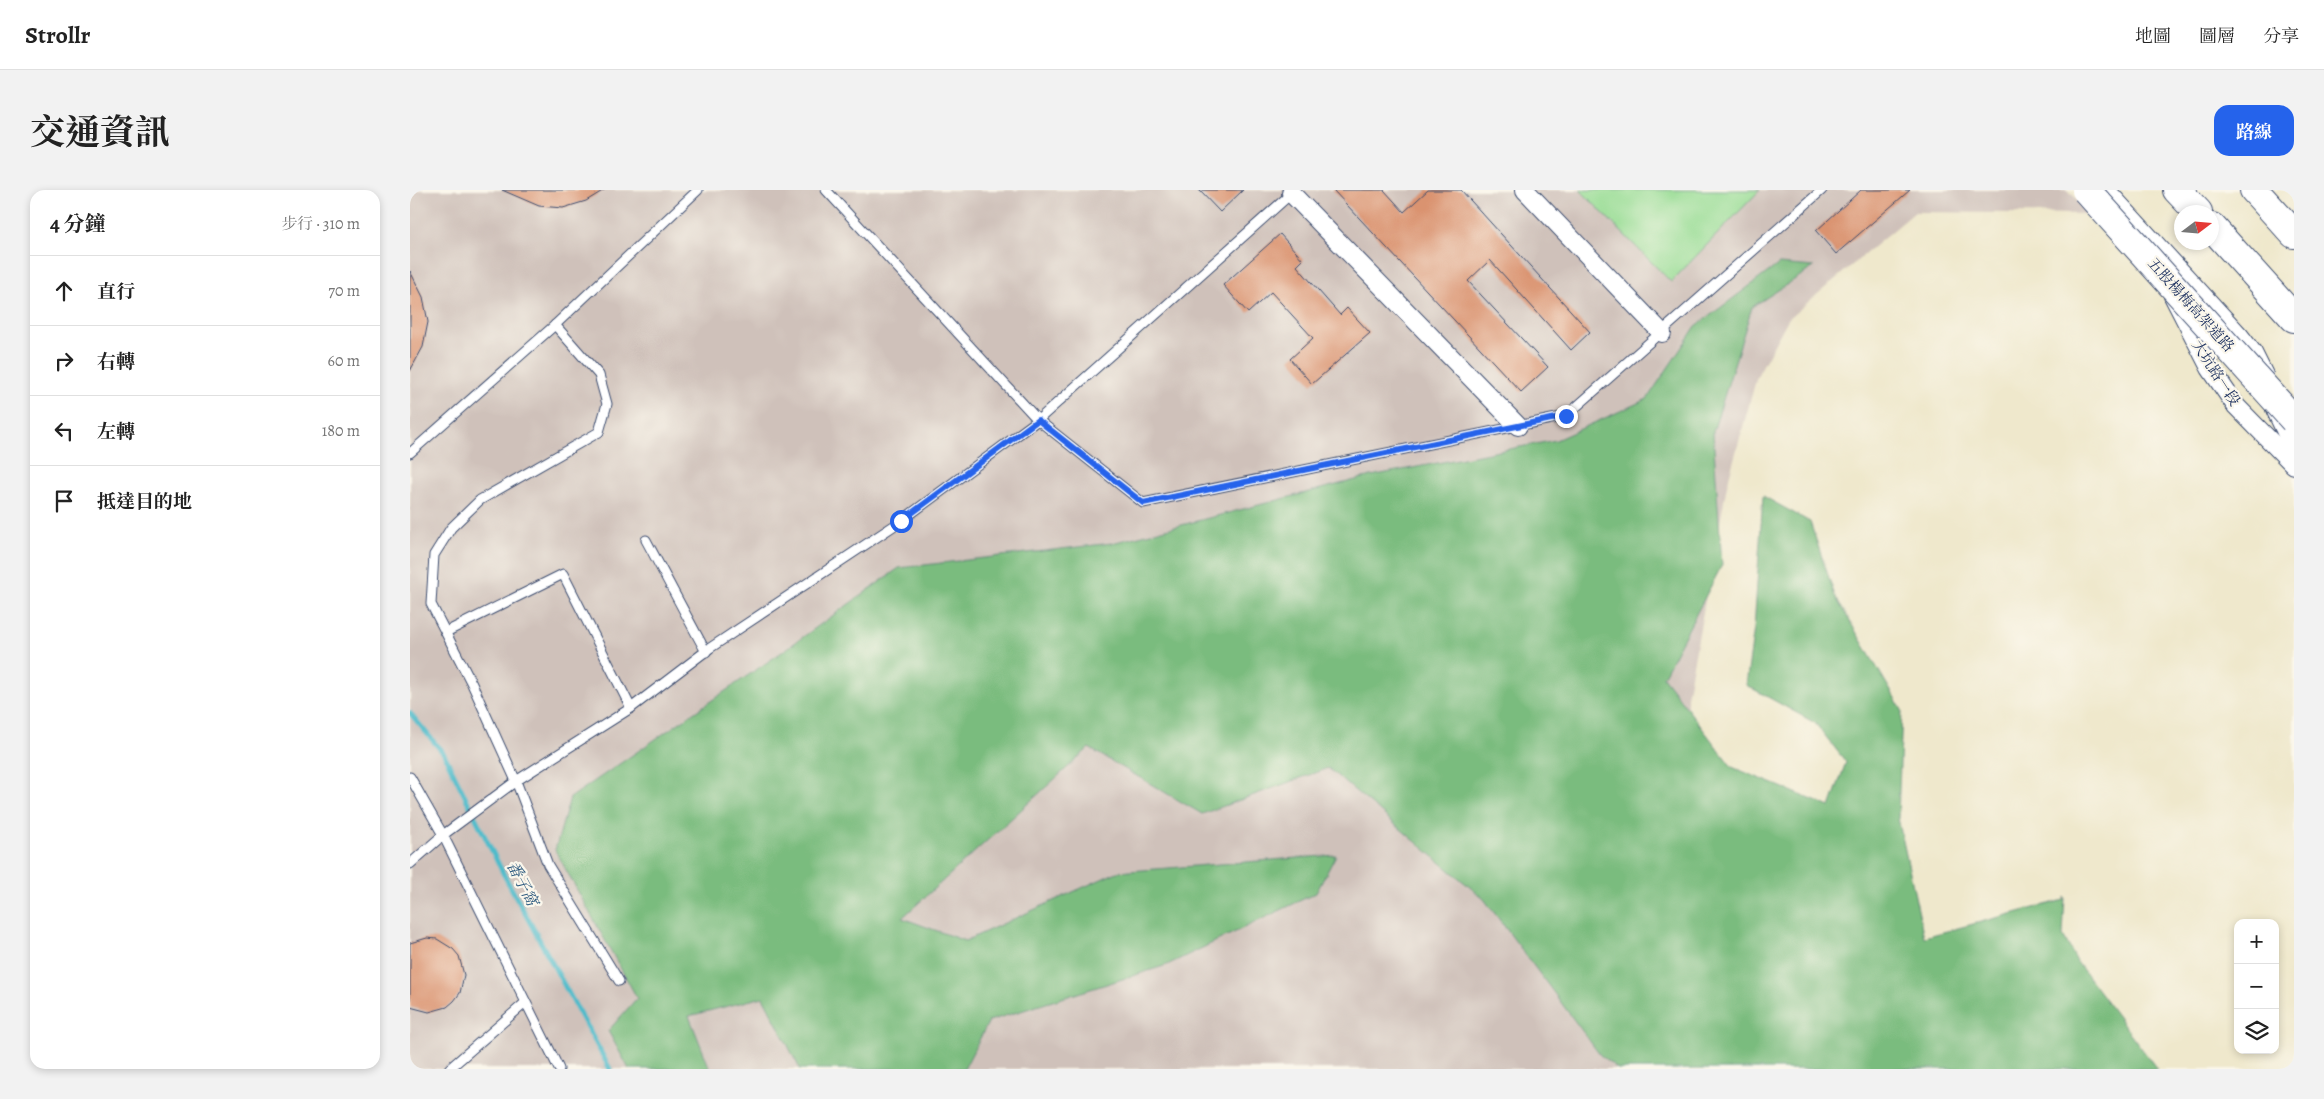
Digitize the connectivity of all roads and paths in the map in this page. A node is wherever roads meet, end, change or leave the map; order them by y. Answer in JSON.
{"nodes":[{"id":1,"x":698,"y":190,"type":"edge"},
{"id":2,"x":826,"y":190,"type":"edge"},
{"id":3,"x":1525,"y":190,"type":"edge"},
{"id":4,"x":1822,"y":190,"type":"edge"},
{"id":5,"x":2086,"y":190,"type":"edge"},
{"id":6,"x":2106,"y":190,"type":"edge"},
{"id":7,"x":2177,"y":190,"type":"edge"},
{"id":8,"x":2254,"y":190,"type":"edge"},
{"id":9,"x":1293,"y":192,"type":"edge"},
{"id":10,"x":2191,"y":205,"type":"edge"},
{"id":11,"x":2128,"y":214,"type":"junction"},
{"id":12,"x":2294,"y":234,"type":"edge"},
{"id":13,"x":2219,"y":236,"type":"edge"},
{"id":14,"x":2294,"y":318,"type":"edge"},
{"id":15,"x":555,"y":325,"type":"junction"},
{"id":16,"x":1662,"y":333,"type":"junction"},
{"id":17,"x":1038,"y":420,"type":"junction"},
{"id":18,"x":2294,"y":420,"type":"edge"},
{"id":19,"x":1518,"y":426,"type":"junction"},
{"id":20,"x":2294,"y":448,"type":"edge"},
{"id":21,"x":410,"y":453,"type":"edge"},
{"id":22,"x":2294,"y":465,"type":"edge"},
{"id":23,"x":646,"y":540,"type":"dead end"},
{"id":24,"x":446,"y":632,"type":"junction"},
{"id":25,"x":706,"y":652,"type":"junction"},
{"id":26,"x":631,"y":708,"type":"junction"},
{"id":27,"x":410,"y":777,"type":"edge"},
{"id":28,"x":516,"y":781,"type":"junction"},
{"id":29,"x":443,"y":835,"type":"junction"},
{"id":30,"x":410,"y":864,"type":"edge"},
{"id":31,"x":619,"y":981,"type":"dead end"},
{"id":32,"x":525,"y":1003,"type":"junction"},
{"id":33,"x":449,"y":1069,"type":"edge"},
{"id":34,"x":559,"y":1069,"type":"edge"}],
"edges":[{"from":1,"to":15,"type":"lane"},
{"from":2,"to":17,"type":"lane"},
{"from":3,"to":16,"type":"street"},
{"from":4,"to":16,"type":"lane"},
{"from":5,"to":18,"type":"highway","name":"五股楊梅高架道路","bridge":true},
{"from":6,"to":11,"type":"street","name":"大坑路一段"},
{"from":7,"to":10,"type":"highway"},
{"from":8,"to":12,"type":"highway"},
{"from":9,"to":17,"type":"lane"},
{"from":9,"to":19,"type":"street"},
{"from":11,"to":20,"type":"street","name":"大坑路一段"},
{"from":11,"to":22,"type":"street","name":"大坑路一段"},
{"from":13,"to":14,"type":"highway"},
{"from":15,"to":21,"type":"lane"},
{"from":15,"to":24,"type":"lane"},
{"from":16,"to":19,"type":"lane"},
{"from":17,"to":19,"type":"lane"},
{"from":17,"to":25,"type":"lane"},
{"from":23,"to":25,"type":"lane"},
{"from":24,"to":26,"type":"lane"},
{"from":24,"to":28,"type":"lane"},
{"from":25,"to":26,"type":"lane"},
{"from":26,"to":28,"type":"lane"},
{"from":27,"to":29,"type":"lane"},
{"from":28,"to":29,"type":"lane"},
{"from":28,"to":31,"type":"lane"},
{"from":29,"to":30,"type":"lane"},
{"from":29,"to":32,"type":"lane"},
{"from":32,"to":33,"type":"lane"},
{"from":32,"to":34,"type":"lane"}]}
